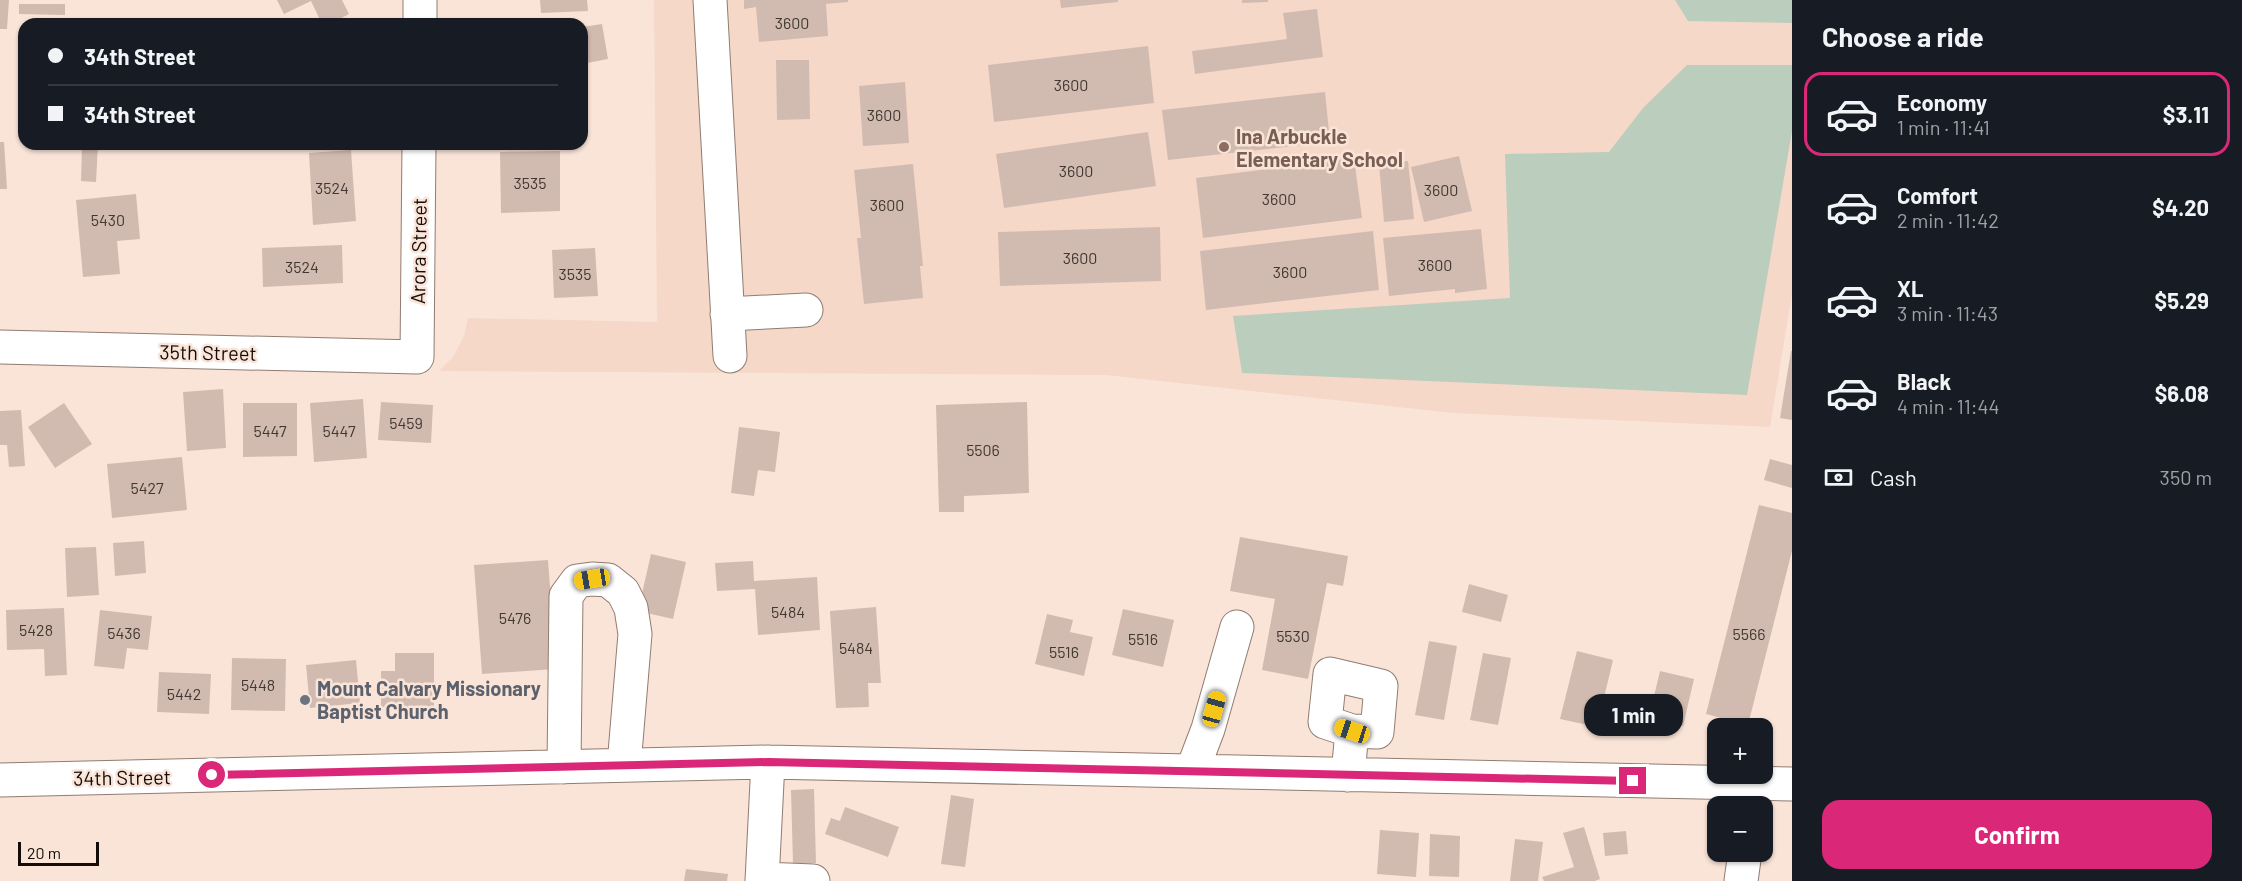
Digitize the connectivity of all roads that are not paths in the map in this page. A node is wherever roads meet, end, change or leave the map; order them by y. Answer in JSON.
{"nodes":[{"id":1,"x":420,"y":0,"type":"edge"},
{"id":2,"x":710,"y":0,"type":"edge"},
{"id":3,"x":420,"y":18,"type":"edge"},
{"id":4,"x":418,"y":150,"type":"edge"},
{"id":5,"x":806,"y":310,"type":"dead end"},
{"id":6,"x":727,"y":314,"type":"junction"},
{"id":7,"x":0,"y":347,"type":"edge"},
{"id":8,"x":730,"y":356,"type":"dead end"},
{"id":9,"x":417,"y":357,"type":"joint"},
{"id":10,"x":1237,"y":627,"type":"dead end"},
{"id":11,"x":1352,"y":731,"type":"dead end"},
{"id":12,"x":768,"y":762,"type":"junction"},
{"id":13,"x":624,"y":765,"type":"junction"},
{"id":14,"x":564,"y":767,"type":"junction"},
{"id":15,"x":1192,"y":771,"type":"junction"},
{"id":16,"x":1348,"y":775,"type":"junction"},
{"id":17,"x":0,"y":780,"type":"edge"},
{"id":18,"x":1792,"y":784,"type":"edge"},
{"id":19,"x":1751,"y":795,"type":"edge"},
{"id":20,"x":1744,"y":862,"type":"edge"},
{"id":21,"x":762,"y":880,"type":"edge"},
{"id":22,"x":813,"y":881,"type":"edge"},
{"id":23,"x":1742,"y":881,"type":"edge"}],
"edges":[{"from":1,"to":3,"type":"street"},
{"from":2,"to":6,"type":"street"},
{"from":4,"to":9,"type":"street","name":"Arora Street"},
{"from":5,"to":6,"type":"street"},
{"from":6,"to":8,"type":"street"},
{"from":7,"to":9,"type":"street","name":"35th Street"},
{"from":10,"to":15,"type":"street"},
{"from":11,"to":16,"type":"street"},
{"from":12,"to":13,"type":"street","name":"34th Street"},
{"from":12,"to":15,"type":"street","name":"34th Street"},
{"from":12,"to":21,"type":"street"},
{"from":13,"to":14,"type":"street","name":"34th Street"},
{"from":13,"to":14,"type":"street"},
{"from":14,"to":17,"type":"street","name":"34th Street"},
{"from":15,"to":16,"type":"street","name":"34th Street"},
{"from":16,"to":19,"type":"street","name":"34th Street"},
{"from":18,"to":19,"type":"street","name":"34th Street"},
{"from":20,"to":23,"type":"street"},
{"from":21,"to":22,"type":"street"}]}
